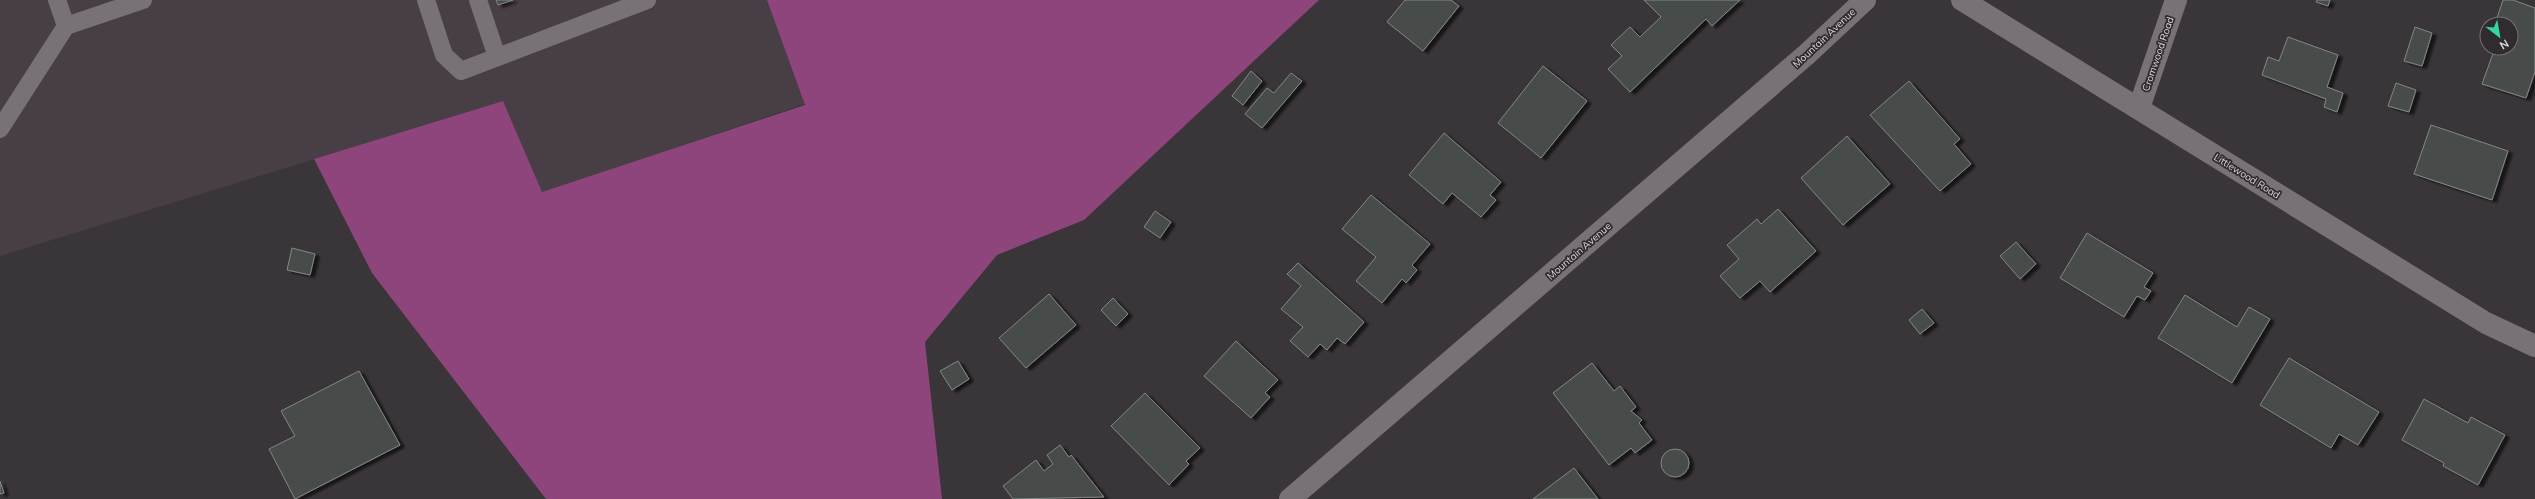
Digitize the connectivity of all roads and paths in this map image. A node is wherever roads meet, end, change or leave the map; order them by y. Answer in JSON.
{"nodes":[{"id":1,"x":57,"y":0,"type":"edge"},
{"id":2,"x":143,"y":0,"type":"edge"},
{"id":3,"x":426,"y":0,"type":"edge"},
{"id":4,"x":478,"y":0,"type":"edge"},
{"id":5,"x":647,"y":0,"type":"edge"},
{"id":6,"x":1865,"y":0,"type":"edge"},
{"id":7,"x":1962,"y":0,"type":"edge"},
{"id":8,"x":2176,"y":0,"type":"edge"},
{"id":9,"x":66,"y":26,"type":"junction"},
{"id":10,"x":497,"y":57,"type":"junction"},
{"id":11,"x":2139,"y":108,"type":"junction"},
{"id":12,"x":0,"y":129,"type":"edge"},
{"id":13,"x":2535,"y":346,"type":"edge"},
{"id":14,"x":1290,"y":499,"type":"edge"}],
"edges":[{"from":1,"to":9,"type":"lane"},
{"from":2,"to":9,"type":"lane"},
{"from":3,"to":10,"type":"lane"},
{"from":4,"to":10,"type":"lane"},
{"from":5,"to":10,"type":"lane"},
{"from":6,"to":14,"type":"street","name":"Mountain Avenue"},
{"from":7,"to":11,"type":"street","name":"Littlewood Road"},
{"from":8,"to":11,"type":"street","name":"Cromwood Road"},
{"from":9,"to":12,"type":"lane"},
{"from":11,"to":13,"type":"street","name":"Littlewood Road"}]}
